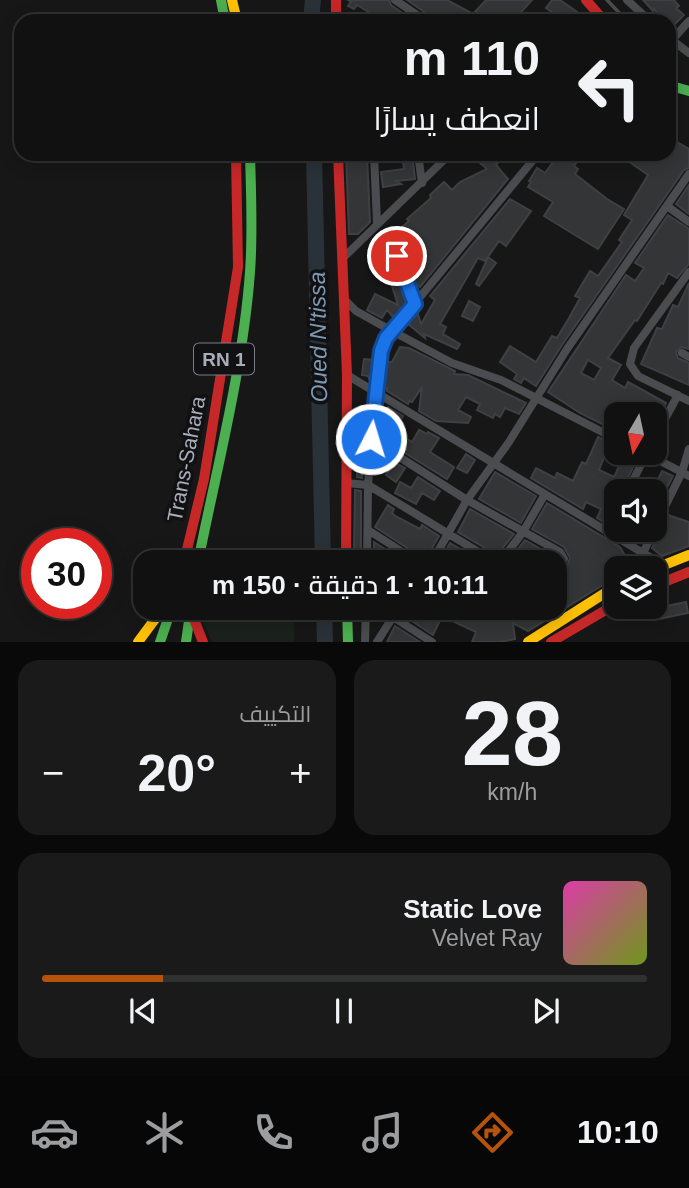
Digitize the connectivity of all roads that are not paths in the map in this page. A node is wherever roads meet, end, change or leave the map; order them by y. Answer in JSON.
{"nodes":[{"id":1,"x":395,"y":0,"type":"edge"},
{"id":2,"x":586,"y":0,"type":"edge"},
{"id":3,"x":607,"y":0,"type":"edge"},
{"id":4,"x":630,"y":1,"type":"edge"},
{"id":5,"x":416,"y":14,"type":"edge"},
{"id":6,"x":599,"y":14,"type":"edge"},
{"id":7,"x":620,"y":14,"type":"edge"},
{"id":8,"x":643,"y":14,"type":"edge"},
{"id":9,"x":689,"y":21,"type":"edge"},
{"id":10,"x":676,"y":33,"type":"edge"},
{"id":11,"x":237,"y":161,"type":"edge"},
{"id":12,"x":250,"y":161,"type":"edge"},
{"id":13,"x":338,"y":161,"type":"edge"},
{"id":14,"x":374,"y":161,"type":"edge"},
{"id":15,"x":419,"y":161,"type":"edge"},
{"id":16,"x":443,"y":161,"type":"edge"},
{"id":17,"x":532,"y":161,"type":"edge"},
{"id":18,"x":689,"y":174,"type":"edge"},
{"id":19,"x":422,"y":183,"type":"junction"},
{"id":20,"x":667,"y":206,"type":"junction"},
{"id":21,"x":689,"y":222,"type":"edge"},
{"id":22,"x":377,"y":223,"type":"junction"},
{"id":23,"x":397,"y":256,"type":"dead end"},
{"id":24,"x":344,"y":257,"type":"junction"},
{"id":25,"x":689,"y":272,"type":"edge"},
{"id":26,"x":343,"y":298,"type":"junction"},
{"id":27,"x":415,"y":304,"type":"junction"},
{"id":28,"x":392,"y":331,"type":"junction"},
{"id":29,"x":347,"y":375,"type":"junction"},
{"id":30,"x":375,"y":393,"type":"junction"},
{"id":31,"x":678,"y":395,"type":"junction"},
{"id":32,"x":535,"y":399,"type":"junction"},
{"id":33,"x":689,"y":401,"type":"edge"},
{"id":34,"x":667,"y":415,"type":"edge"},
{"id":35,"x":604,"y":433,"type":"edge"},
{"id":36,"x":371,"y":439,"type":"junction"},
{"id":37,"x":689,"y":449,"type":"edge"},
{"id":38,"x":493,"y":463,"type":"junction"},
{"id":39,"x":667,"y":465,"type":"edge"},
{"id":40,"x":685,"y":474,"type":"edge"},
{"id":41,"x":346,"y":483,"type":"junction"},
{"id":42,"x":368,"y":485,"type":"junction"},
{"id":43,"x":545,"y":494,"type":"junction"},
{"id":44,"x":467,"y":499,"type":"junction"},
{"id":45,"x":667,"y":507,"type":"edge"},
{"id":46,"x":604,"y":528,"type":"edge"},
{"id":47,"x":368,"y":530,"type":"junction"},
{"id":48,"x":523,"y":531,"type":"junction"},
{"id":49,"x":447,"y":533,"type":"junction"},
{"id":50,"x":626,"y":542,"type":"edge"},
{"id":51,"x":648,"y":542,"type":"edge"},
{"id":52,"x":187,"y":545,"type":"junction"},
{"id":53,"x":201,"y":548,"type":"joint"},
{"id":54,"x":186,"y":550,"type":"edge"},
{"id":55,"x":346,"y":550,"type":"edge"},
{"id":56,"x":368,"y":550,"type":"edge"},
{"id":57,"x":399,"y":550,"type":"edge"},
{"id":58,"x":438,"y":550,"type":"edge"},
{"id":59,"x":474,"y":550,"type":"edge"},
{"id":60,"x":508,"y":550,"type":"edge"},
{"id":61,"x":555,"y":550,"type":"edge"},
{"id":62,"x":643,"y":553,"type":"junction"},
{"id":63,"x":689,"y":555,"type":"edge"},
{"id":64,"x":646,"y":556,"type":"edge"},
{"id":65,"x":667,"y":564,"type":"edge"},
{"id":66,"x":689,"y":572,"type":"edge"},
{"id":67,"x":667,"y":581,"type":"edge"},
{"id":68,"x":604,"y":594,"type":"edge"},
{"id":69,"x":604,"y":611,"type":"edge"},
{"id":70,"x":154,"y":620,"type":"edge"},
{"id":71,"x":168,"y":620,"type":"edge"},
{"id":72,"x":189,"y":620,"type":"edge"},
{"id":73,"x":195,"y":620,"type":"edge"},
{"id":74,"x":347,"y":620,"type":"edge"},
{"id":75,"x":366,"y":620,"type":"edge"},
{"id":76,"x":391,"y":620,"type":"edge"},
{"id":77,"x":398,"y":620,"type":"edge"},
{"id":78,"x":138,"y":642,"type":"edge"},
{"id":79,"x":160,"y":642,"type":"edge"},
{"id":80,"x":186,"y":642,"type":"edge"},
{"id":81,"x":203,"y":642,"type":"edge"},
{"id":82,"x":348,"y":642,"type":"edge"},
{"id":83,"x":365,"y":642,"type":"edge"},
{"id":84,"x":377,"y":642,"type":"edge"},
{"id":85,"x":432,"y":642,"type":"edge"},
{"id":86,"x":528,"y":642,"type":"edge"},
{"id":87,"x":551,"y":642,"type":"edge"}],
"edges":[{"from":1,"to":5,"type":"street"},
{"from":2,"to":6,"type":"main road"},
{"from":3,"to":7,"type":"lane"},
{"from":4,"to":8,"type":"street"},
{"from":9,"to":10,"type":"street"},
{"from":11,"to":52,"type":"main road","name":"Trans-Sahara","number":"RN 1"},
{"from":12,"to":53,"type":"main road","name":"Trans-Sahara","number":"RN 1"},
{"from":13,"to":24,"type":"main road"},
{"from":14,"to":22,"type":"street"},
{"from":15,"to":19,"type":"street"},
{"from":16,"to":19,"type":"street"},
{"from":17,"to":27,"type":"street"},
{"from":18,"to":20,"type":"street"},
{"from":19,"to":22,"type":"street"},
{"from":20,"to":21,"type":"street"},
{"from":20,"to":32,"type":"street"},
{"from":22,"to":24,"type":"street"},
{"from":23,"to":27,"type":"street"},
{"from":24,"to":26,"type":"main road"},
{"from":25,"to":31,"type":"street"},
{"from":26,"to":28,"type":"street"},
{"from":26,"to":29,"type":"main road"},
{"from":27,"to":28,"type":"street"},
{"from":28,"to":30,"type":"street"},
{"from":28,"to":32,"type":"street"},
{"from":29,"to":30,"type":"street"},
{"from":29,"to":41,"type":"main road"},
{"from":30,"to":36,"type":"street"},
{"from":30,"to":38,"type":"street"},
{"from":31,"to":33,"type":"street"},
{"from":31,"to":34,"type":"street"},
{"from":32,"to":35,"type":"street"},
{"from":32,"to":38,"type":"street"},
{"from":36,"to":42,"type":"street"},
{"from":36,"to":44,"type":"street"},
{"from":37,"to":40,"type":"street"},
{"from":38,"to":43,"type":"street"},
{"from":38,"to":44,"type":"street"},
{"from":39,"to":40,"type":"street"},
{"from":40,"to":45,"type":"street"},
{"from":41,"to":42,"type":"street"},
{"from":41,"to":55,"type":"main road"},
{"from":42,"to":47,"type":"street"},
{"from":42,"to":49,"type":"street"},
{"from":43,"to":46,"type":"street"},
{"from":43,"to":48,"type":"street"},
{"from":44,"to":48,"type":"street"},
{"from":44,"to":49,"type":"street"},
{"from":47,"to":56,"type":"street"},
{"from":47,"to":57,"type":"street"},
{"from":48,"to":60,"type":"street"},
{"from":48,"to":61,"type":"street"},
{"from":49,"to":58,"type":"street"},
{"from":49,"to":59,"type":"street"},
{"from":50,"to":62,"type":"street"},
{"from":51,"to":62,"type":"street"},
{"from":52,"to":53,"type":"main road"},
{"from":52,"to":54,"type":"main road","name":"Trans-Sahara","number":"RN 1"},
{"from":62,"to":64,"type":"street"},
{"from":63,"to":65,"type":"main road"},
{"from":66,"to":67,"type":"main road"},
{"from":68,"to":86,"type":"main road"},
{"from":69,"to":87,"type":"main road"},
{"from":70,"to":78,"type":"main road"},
{"from":71,"to":79,"type":"main road"},
{"from":72,"to":80,"type":"main road"},
{"from":73,"to":81,"type":"main road"},
{"from":74,"to":82,"type":"main road"},
{"from":75,"to":83,"type":"street"},
{"from":76,"to":84,"type":"street"},
{"from":77,"to":85,"type":"street"}]}
